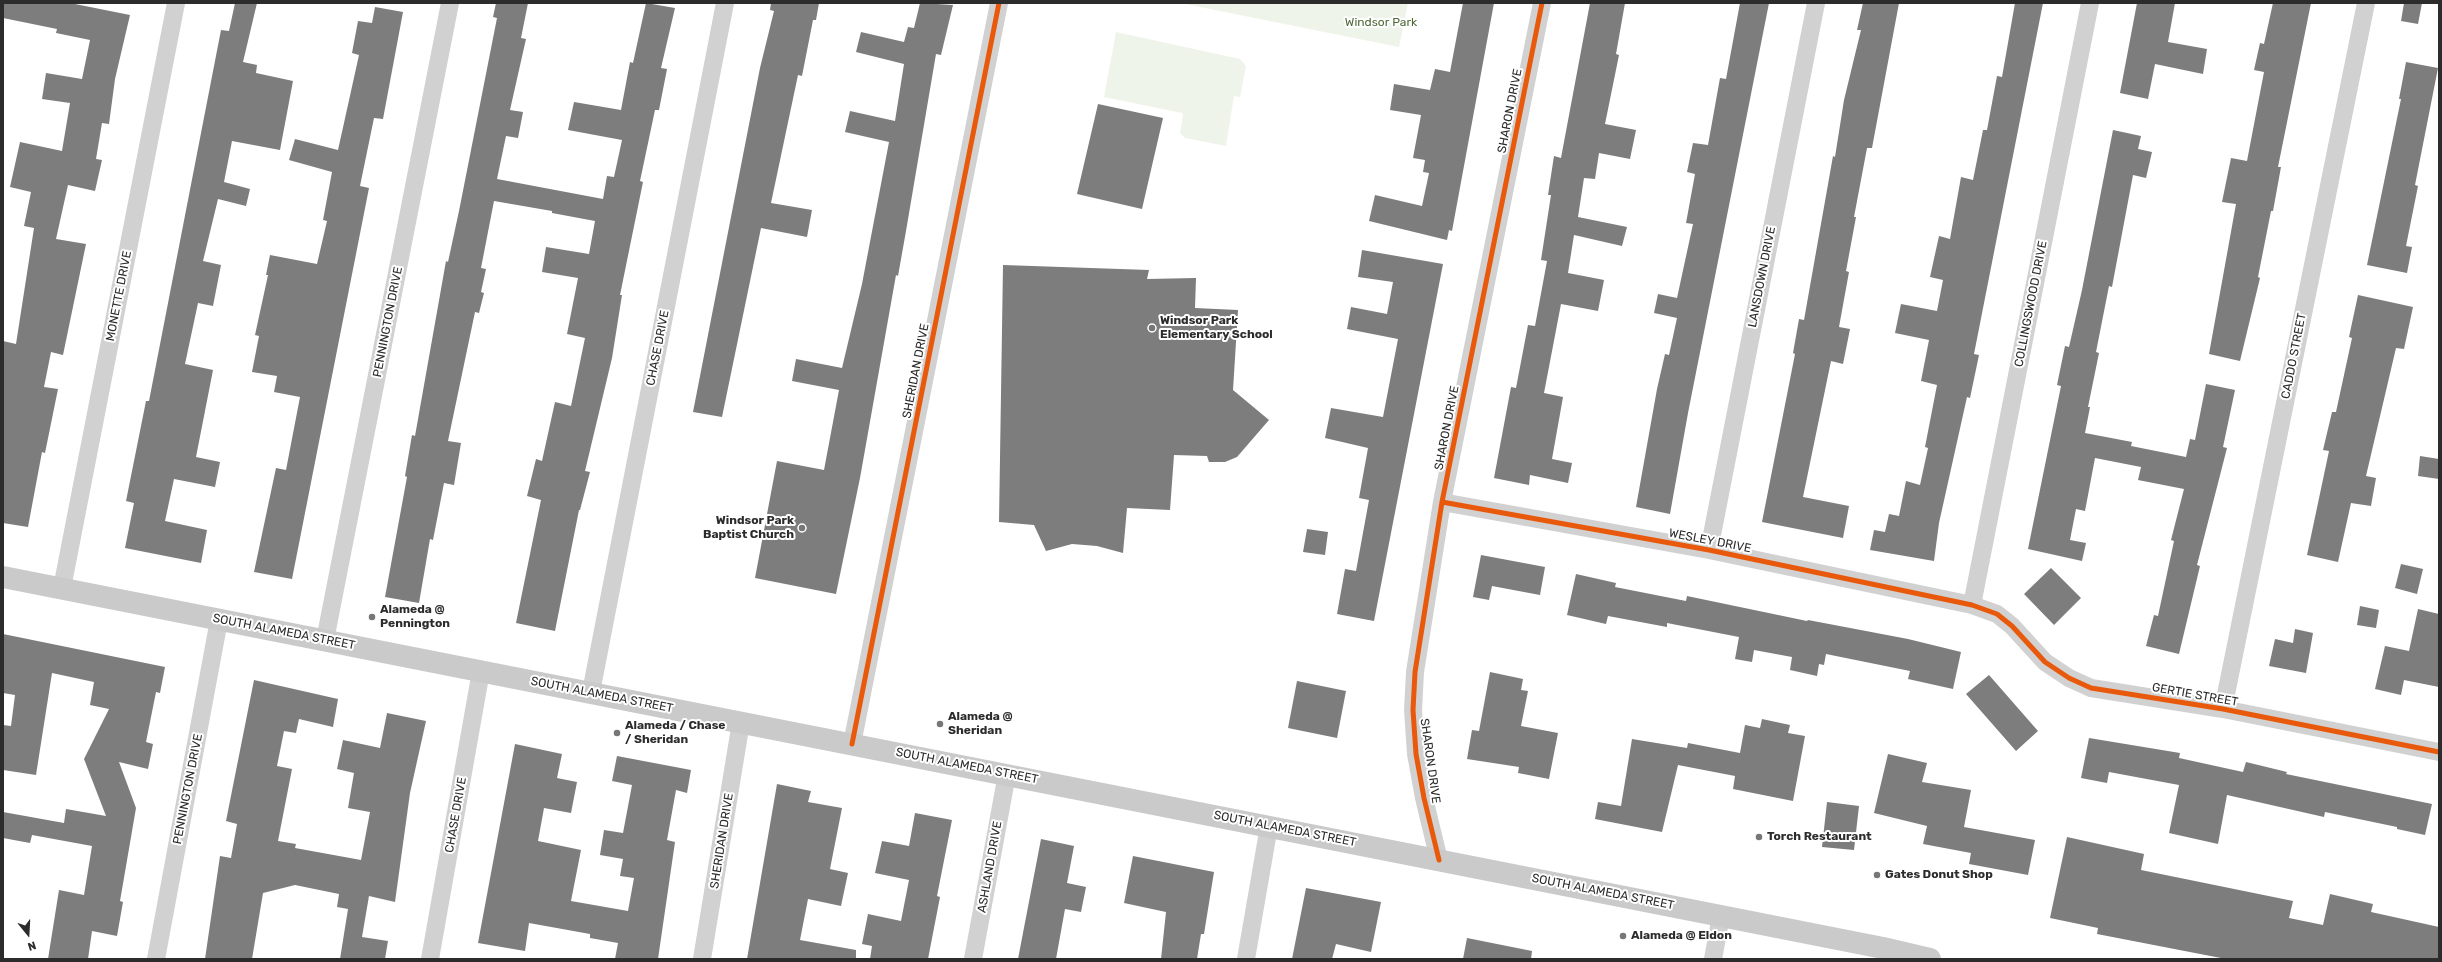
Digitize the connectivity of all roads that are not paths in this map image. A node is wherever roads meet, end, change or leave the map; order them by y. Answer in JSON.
{"nodes":[{"id":1,"x":176,"y":3,"type":"edge"},
{"id":2,"x":450,"y":3,"type":"edge"},
{"id":3,"x":725,"y":3,"type":"edge"},
{"id":4,"x":999,"y":3,"type":"edge"},
{"id":5,"x":1542,"y":3,"type":"edge"},
{"id":6,"x":1816,"y":3,"type":"edge"},
{"id":7,"x":2090,"y":3,"type":"edge"},
{"id":8,"x":2366,"y":3,"type":"edge"},
{"id":9,"x":1442,"y":502,"type":"junction"},
{"id":10,"x":1709,"y":550,"type":"junction"},
{"id":11,"x":3,"y":577,"type":"edge"},
{"id":12,"x":62,"y":588,"type":"junction"},
{"id":13,"x":1972,"y":605,"type":"junction"},
{"id":14,"x":219,"y":620,"type":"junction"},
{"id":15,"x":326,"y":640,"type":"junction"},
{"id":16,"x":482,"y":671,"type":"junction"},
{"id":17,"x":591,"y":692,"type":"junction"},
{"id":18,"x":2222,"y":709,"type":"junction"},
{"id":19,"x":741,"y":722,"type":"junction"},
{"id":20,"x":852,"y":744,"type":"junction"},
{"id":21,"x":2439,"y":752,"type":"edge"},
{"id":22,"x":1007,"y":774,"type":"junction"},
{"id":23,"x":1269,"y":826,"type":"junction"},
{"id":24,"x":1439,"y":860,"type":"junction"},
{"id":25,"x":1721,"y":916,"type":"junction"},
{"id":26,"x":156,"y":959,"type":"edge"},
{"id":27,"x":430,"y":959,"type":"edge"},
{"id":28,"x":702,"y":959,"type":"edge"},
{"id":29,"x":973,"y":959,"type":"edge"},
{"id":30,"x":1246,"y":959,"type":"edge"},
{"id":31,"x":1713,"y":959,"type":"edge"},
{"id":32,"x":1930,"y":959,"type":"edge"}],
"edges":[{"from":1,"to":12,"type":"street","name":"MONETTE DRIVE"},
{"from":2,"to":15,"type":"street","name":"PENNINGTON DRIVE"},
{"from":3,"to":17,"type":"street","name":"CHASE DRIVE"},
{"from":4,"to":20,"type":"street","name":"SHERIDAN DRIVE"},
{"from":5,"to":9,"type":"street","name":"SHARON DRIVE"},
{"from":6,"to":10,"type":"street","name":"LANSDOWN DRIVE"},
{"from":7,"to":13,"type":"street","name":"COLLINGSWOOD DRIVE"},
{"from":8,"to":18,"type":"street","name":"CADDO STREET"},
{"from":9,"to":10,"type":"street","name":"WESLEY DRIVE"},
{"from":9,"to":24,"type":"street","name":"SHARON DRIVE"},
{"from":10,"to":13,"type":"street","name":"WESLEY DRIVE"},
{"from":11,"to":12,"type":"main road","name":"SOUTH ALAMEDA STREET"},
{"from":12,"to":14,"type":"main road","name":"SOUTH ALAMEDA STREET"},
{"from":13,"to":18,"type":"street","name":"GERTIE STREET"},
{"from":14,"to":15,"type":"main road","name":"SOUTH ALAMEDA STREET"},
{"from":14,"to":26,"type":"street","name":"PENNINGTON DRIVE"},
{"from":15,"to":16,"type":"main road","name":"SOUTH ALAMEDA STREET"},
{"from":16,"to":17,"type":"main road","name":"SOUTH ALAMEDA STREET"},
{"from":16,"to":27,"type":"street","name":"CHASE DRIVE"},
{"from":17,"to":19,"type":"main road","name":"SOUTH ALAMEDA STREET"},
{"from":18,"to":21,"type":"street","name":"GERTIE STREET"},
{"from":19,"to":20,"type":"main road","name":"SOUTH ALAMEDA STREET"},
{"from":19,"to":28,"type":"street","name":"SHERIDAN DRIVE"},
{"from":20,"to":22,"type":"main road","name":"SOUTH ALAMEDA STREET"},
{"from":22,"to":23,"type":"main road","name":"SOUTH ALAMEDA STREET"},
{"from":22,"to":29,"type":"street","name":"ASHLAND DRIVE"},
{"from":23,"to":24,"type":"main road","name":"SOUTH ALAMEDA STREET"},
{"from":23,"to":30,"type":"street"},
{"from":24,"to":25,"type":"main road","name":"SOUTH ALAMEDA STREET"},
{"from":25,"to":31,"type":"street"},
{"from":25,"to":32,"type":"main road","name":"SOUTH ALAMEDA STREET"}]}
